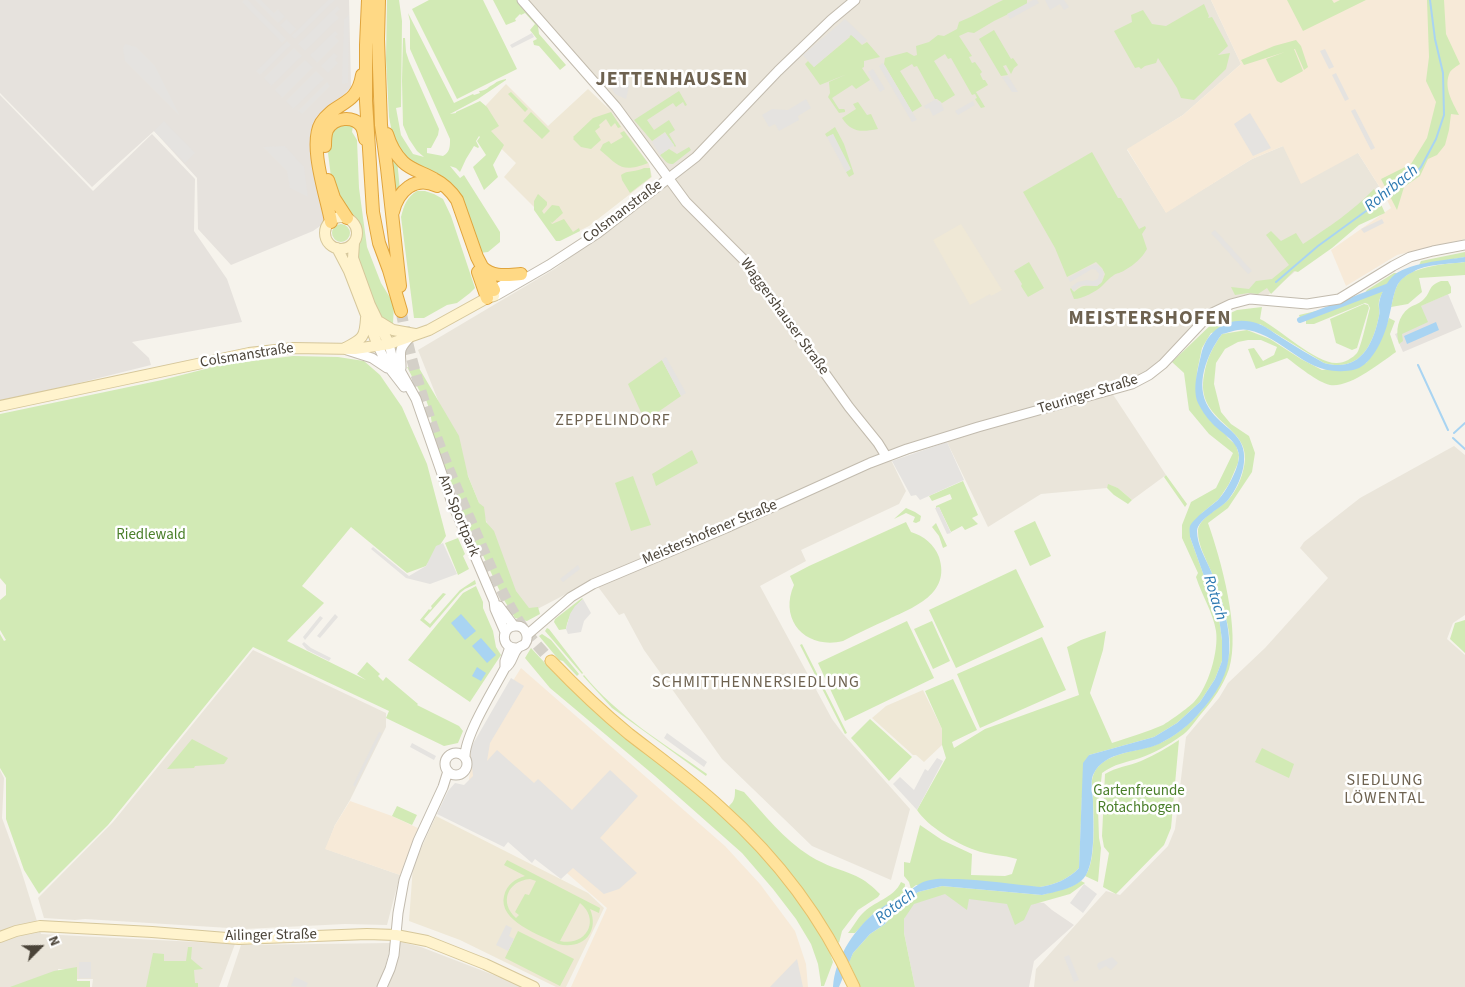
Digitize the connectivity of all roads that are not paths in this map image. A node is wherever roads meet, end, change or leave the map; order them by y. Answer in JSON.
{"nodes":[{"id":1,"x":368,"y":0,"type":"edge"},
{"id":2,"x":379,"y":0,"type":"edge"},
{"id":3,"x":522,"y":0,"type":"edge"},
{"id":4,"x":855,"y":0,"type":"edge"},
{"id":5,"x":366,"y":46,"type":"junction"},
{"id":6,"x":380,"y":115,"type":"junction"},
{"id":7,"x":370,"y":164,"type":"junction"},
{"id":8,"x":668,"y":178,"type":"junction"},
{"id":9,"x":347,"y":218,"type":"junction"},
{"id":10,"x":331,"y":222,"type":"junction"},
{"id":11,"x":392,"y":222,"type":"junction"},
{"id":12,"x":354,"y":243,"type":"junction"},
{"id":13,"x":578,"y":245,"type":"junction"},
{"id":14,"x":1465,"y":245,"type":"edge"},
{"id":15,"x":337,"y":248,"type":"junction"},
{"id":16,"x":480,"y":265,"type":"junction"},
{"id":17,"x":521,"y":274,"type":"junction"},
{"id":18,"x":493,"y":294,"type":"junction"},
{"id":19,"x":366,"y":316,"type":"junction"},
{"id":20,"x":377,"y":320,"type":"junction"},
{"id":21,"x":414,"y":336,"type":"junction"},
{"id":22,"x":384,"y":345,"type":"junction"},
{"id":23,"x":345,"y":349,"type":"junction"},
{"id":24,"x":397,"y":372,"type":"junction"},
{"id":25,"x":0,"y":406,"type":"edge"},
{"id":26,"x":886,"y":456,"type":"junction"},
{"id":27,"x":494,"y":601,"type":"junction"},
{"id":28,"x":521,"y":629,"type":"junction"},
{"id":29,"x":505,"y":632,"type":"junction"},
{"id":30,"x":514,"y":648,"type":"junction"},
{"id":31,"x":552,"y":661,"type":"tunnel mouth"},
{"id":32,"x":468,"y":740,"type":"junction"},
{"id":33,"x":455,"y":754,"type":"junction"},
{"id":34,"x":465,"y":758,"type":"junction"},
{"id":35,"x":451,"y":773,"type":"junction"},
{"id":36,"x":396,"y":935,"type":"junction"},
{"id":37,"x":0,"y":937,"type":"edge"},
{"id":38,"x":853,"y":985,"type":"edge"},
{"id":39,"x":382,"y":987,"type":"edge"},
{"id":40,"x":534,"y":987,"type":"edge"}],
"edges":[{"from":1,"to":5,"type":"highway"},
{"from":2,"to":6,"type":"highway"},
{"from":3,"to":8,"type":"street","name":"Waggershauser Straße"},
{"from":4,"to":8,"type":"street","name":"Colsmanstraße"},
{"from":5,"to":7,"type":"highway"},
{"from":5,"to":10,"type":"highway"},
{"from":6,"to":11,"type":"highway"},
{"from":6,"to":16,"type":"highway"},
{"from":7,"to":9,"type":"highway"},
{"from":7,"to":11,"type":"highway"},
{"from":8,"to":13,"type":"street","name":"Colsmanstraße"},
{"from":8,"to":26,"type":"street","name":"Waggershauser Straße"},
{"from":9,"to":10,"type":"main road"},
{"from":9,"to":12,"type":"main road"},
{"from":10,"to":15,"type":"main road"},
{"from":11,"to":18,"type":"highway"},
{"from":12,"to":15,"type":"main road"},
{"from":12,"to":20,"type":"main road"},
{"from":13,"to":17,"type":"street","name":"Colsmanstraße"},
{"from":13,"to":18,"type":"street","name":"Colsmanstraße"},
{"from":14,"to":26,"type":"street","name":"Teuringer Straße"},
{"from":15,"to":19,"type":"main road"},
{"from":16,"to":17,"type":"highway"},
{"from":16,"to":18,"type":"highway"},
{"from":17,"to":18,"type":"street","name":"Colsmanstraße"},
{"from":18,"to":21,"type":"main road","name":"Colsmanstraße"},
{"from":19,"to":22,"type":"main road"},
{"from":19,"to":23,"type":"main road"},
{"from":20,"to":21,"type":"main road"},
{"from":20,"to":22,"type":"main road"},
{"from":21,"to":22,"type":"main road","name":"Colsmanstraße"},
{"from":21,"to":24,"type":"street"},
{"from":22,"to":23,"type":"main road","name":"Colsmanstraße"},
{"from":22,"to":24,"type":"street","name":"Am Sportpark"},
{"from":23,"to":24,"type":"street"},
{"from":23,"to":25,"type":"main road","name":"Colsmanstraße"},
{"from":24,"to":27,"type":"street","name":"Am Sportpark"},
{"from":26,"to":28,"type":"street","name":"Meistershofener Straße"},
{"from":27,"to":28,"type":"street","name":"Am Sportpark"},
{"from":27,"to":29,"type":"street","name":"Am Sportpark"},
{"from":28,"to":29,"type":"street","name":"Meistershofener Straße"},
{"from":28,"to":30,"type":"street","name":"Meistershofener Straße"},
{"from":29,"to":30,"type":"street"},
{"from":30,"to":32,"type":"street","name":"Meistershofener Straße"},
{"from":31,"to":38,"type":"main road"},
{"from":32,"to":33,"type":"street","name":"Meistershofener Straße"},
{"from":32,"to":34,"type":"street","name":"Meistershofener Straße"},
{"from":33,"to":34,"type":"street"},
{"from":33,"to":35,"type":"street"},
{"from":34,"to":35,"type":"street"},
{"from":35,"to":36,"type":"street"},
{"from":36,"to":37,"type":"main road","name":"Ailinger Straße"},
{"from":36,"to":39,"type":"street"},
{"from":36,"to":40,"type":"main road","name":"Ailinger Straße"}]}
